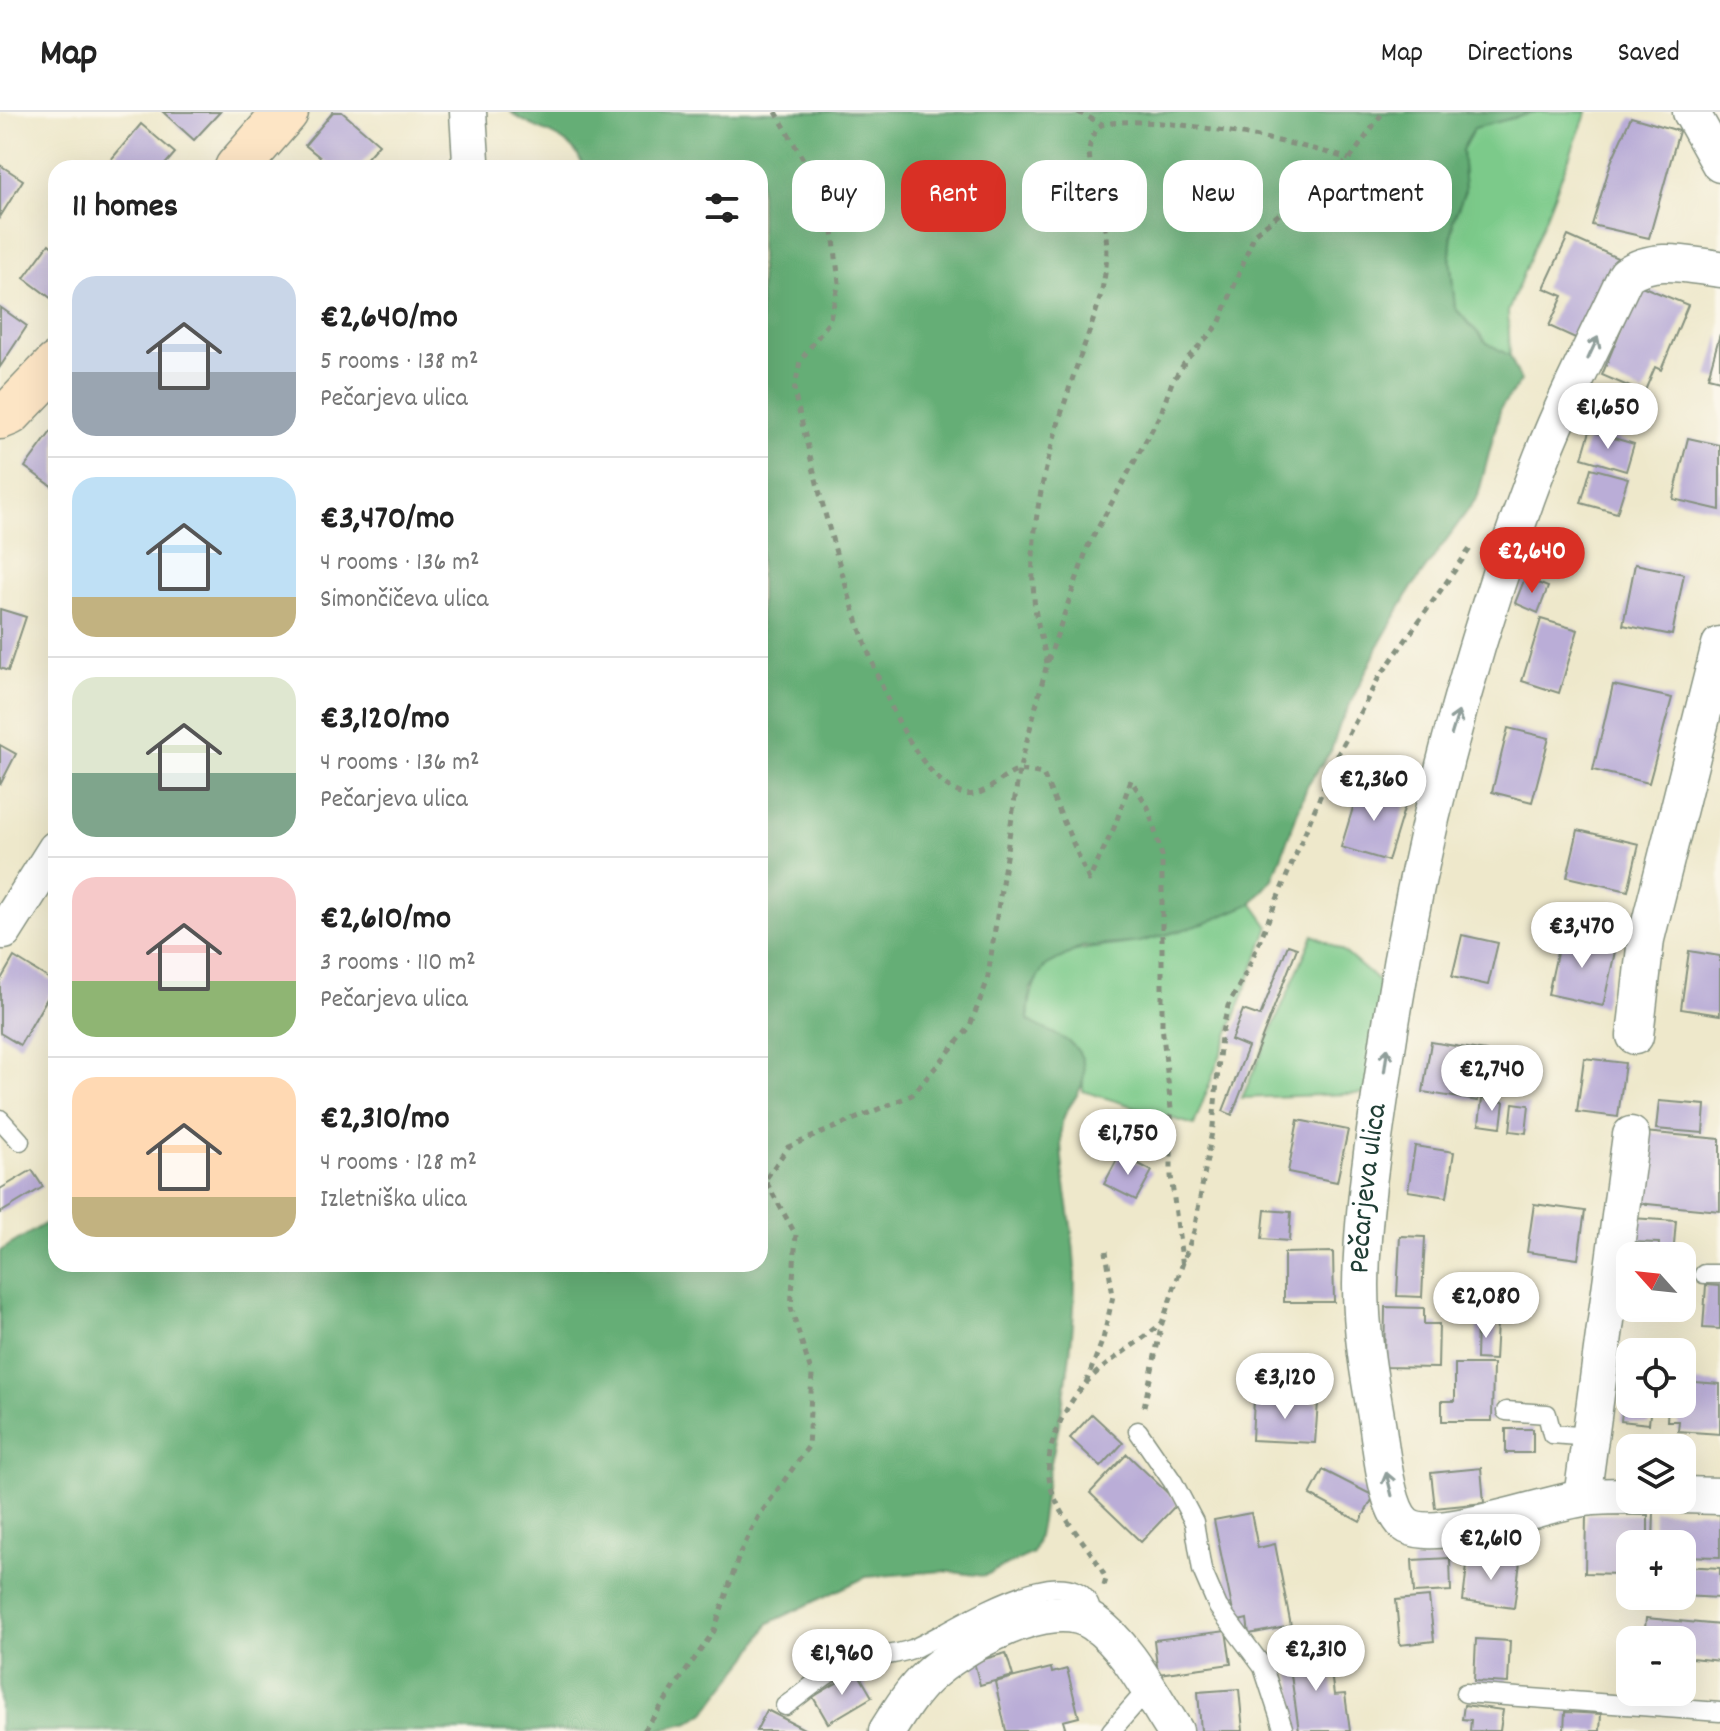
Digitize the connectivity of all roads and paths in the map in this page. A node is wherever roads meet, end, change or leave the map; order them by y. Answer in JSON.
{"nodes":[{"id":1,"x":286,"y":112,"type":"edge"},
{"id":2,"x":468,"y":112,"type":"edge"},
{"id":3,"x":776,"y":112,"type":"edge"},
{"id":4,"x":1078,"y":112,"type":"edge"},
{"id":5,"x":1383,"y":112,"type":"edge"},
{"id":6,"x":1691,"y":112,"type":"edge"},
{"id":7,"x":1155,"y":114,"type":"dead end"},
{"id":8,"x":1194,"y":117,"type":"dead end"},
{"id":9,"x":1102,"y":125,"type":"junction"},
{"id":10,"x":1350,"y":159,"type":"junction"},
{"id":11,"x":244,"y":160,"type":"edge"},
{"id":12,"x":471,"y":160,"type":"edge"},
{"id":13,"x":1720,"y":164,"type":"edge"},
{"id":14,"x":1720,"y":269,"type":"edge"},
{"id":15,"x":48,"y":374,"type":"edge"},
{"id":16,"x":3,"y":423,"type":"edge"},
{"id":17,"x":1473,"y":545,"type":"dead end"},
{"id":18,"x":1720,"y":645,"type":"edge"},
{"id":19,"x":1047,"y":664,"type":"junction"},
{"id":20,"x":1019,"y":771,"type":"junction"},
{"id":21,"x":48,"y":862,"type":"edge"},
{"id":22,"x":4,"y":931,"type":"dead end"},
{"id":23,"x":1635,"y":1036,"type":"dead end"},
{"id":24,"x":0,"y":1119,"type":"edge"},
{"id":25,"x":1631,"y":1135,"type":"dead end"},
{"id":26,"x":20,"y":1141,"type":"dead end"},
{"id":27,"x":768,"y":1176,"type":"edge"},
{"id":28,"x":768,"y":1185,"type":"edge"},
{"id":29,"x":1106,"y":1251,"type":"dead end"},
{"id":30,"x":1183,"y":1267,"type":"junction"},
{"id":31,"x":1162,"y":1323,"type":"junction"},
{"id":32,"x":1085,"y":1384,"type":"junction"},
{"id":33,"x":1506,"y":1411,"type":"dead end"},
{"id":34,"x":1138,"y":1431,"type":"joint"},
{"id":35,"x":1590,"y":1437,"type":"junction"},
{"id":36,"x":1696,"y":1495,"type":"edge"},
{"id":37,"x":1720,"y":1496,"type":"edge"},
{"id":38,"x":1616,"y":1497,"type":"edge"},
{"id":39,"x":1582,"y":1498,"type":"junction"},
{"id":40,"x":1092,"y":1614,"type":"junction"},
{"id":41,"x":1147,"y":1690,"type":"junction"},
{"id":42,"x":1465,"y":1693,"type":"dead end"},
{"id":43,"x":785,"y":1706,"type":"dead end"},
{"id":44,"x":1720,"y":1712,"type":"edge"},
{"id":45,"x":644,"y":1731,"type":"edge"},
{"id":46,"x":887,"y":1731,"type":"edge"},
{"id":47,"x":1111,"y":1731,"type":"edge"},
{"id":48,"x":1175,"y":1731,"type":"edge"},
{"id":49,"x":1284,"y":1731,"type":"edge"}],
"edges":[{"from":1,"to":11,"type":"street"},
{"from":2,"to":12,"type":"street"},
{"from":3,"to":20,"type":"path"},
{"from":4,"to":9,"type":"path"},
{"from":5,"to":10,"type":"path"},
{"from":6,"to":13,"type":"street"},
{"from":7,"to":9,"type":"path"},
{"from":8,"to":10,"type":"path"},
{"from":9,"to":19,"type":"path"},
{"from":10,"to":19,"type":"path"},
{"from":39,"to":14,"type":"street","name":"Pečarjeva ulica","one_way":true},
{"from":15,"to":16,"type":"street"},
{"from":17,"to":30,"type":"path"},
{"from":18,"to":23,"type":"street"},
{"from":19,"to":20,"type":"path"},
{"from":20,"to":27,"type":"path"},
{"from":20,"to":30,"type":"path"},
{"from":21,"to":22,"type":"street"},
{"from":24,"to":26,"type":"lane"},
{"from":25,"to":35,"type":"street"},
{"from":28,"to":45,"type":"path"},
{"from":29,"to":32,"type":"path"},
{"from":30,"to":31,"type":"path"},
{"from":31,"to":32,"type":"path"},
{"from":31,"to":34,"type":"path"},
{"from":32,"to":40,"type":"path"},
{"from":33,"to":35,"type":"lane"},
{"from":34,"to":49,"type":"lane"},
{"from":35,"to":39,"type":"street"},
{"from":36,"to":37,"type":"street"},
{"from":38,"to":39,"type":"street","name":"Pečarjeva ulica"},
{"from":40,"to":41,"type":"street"},
{"from":40,"to":43,"type":"lane"},
{"from":40,"to":46,"type":"street"},
{"from":41,"to":47,"type":"lane"},
{"from":41,"to":48,"type":"street"},
{"from":42,"to":44,"type":"lane"}]}
